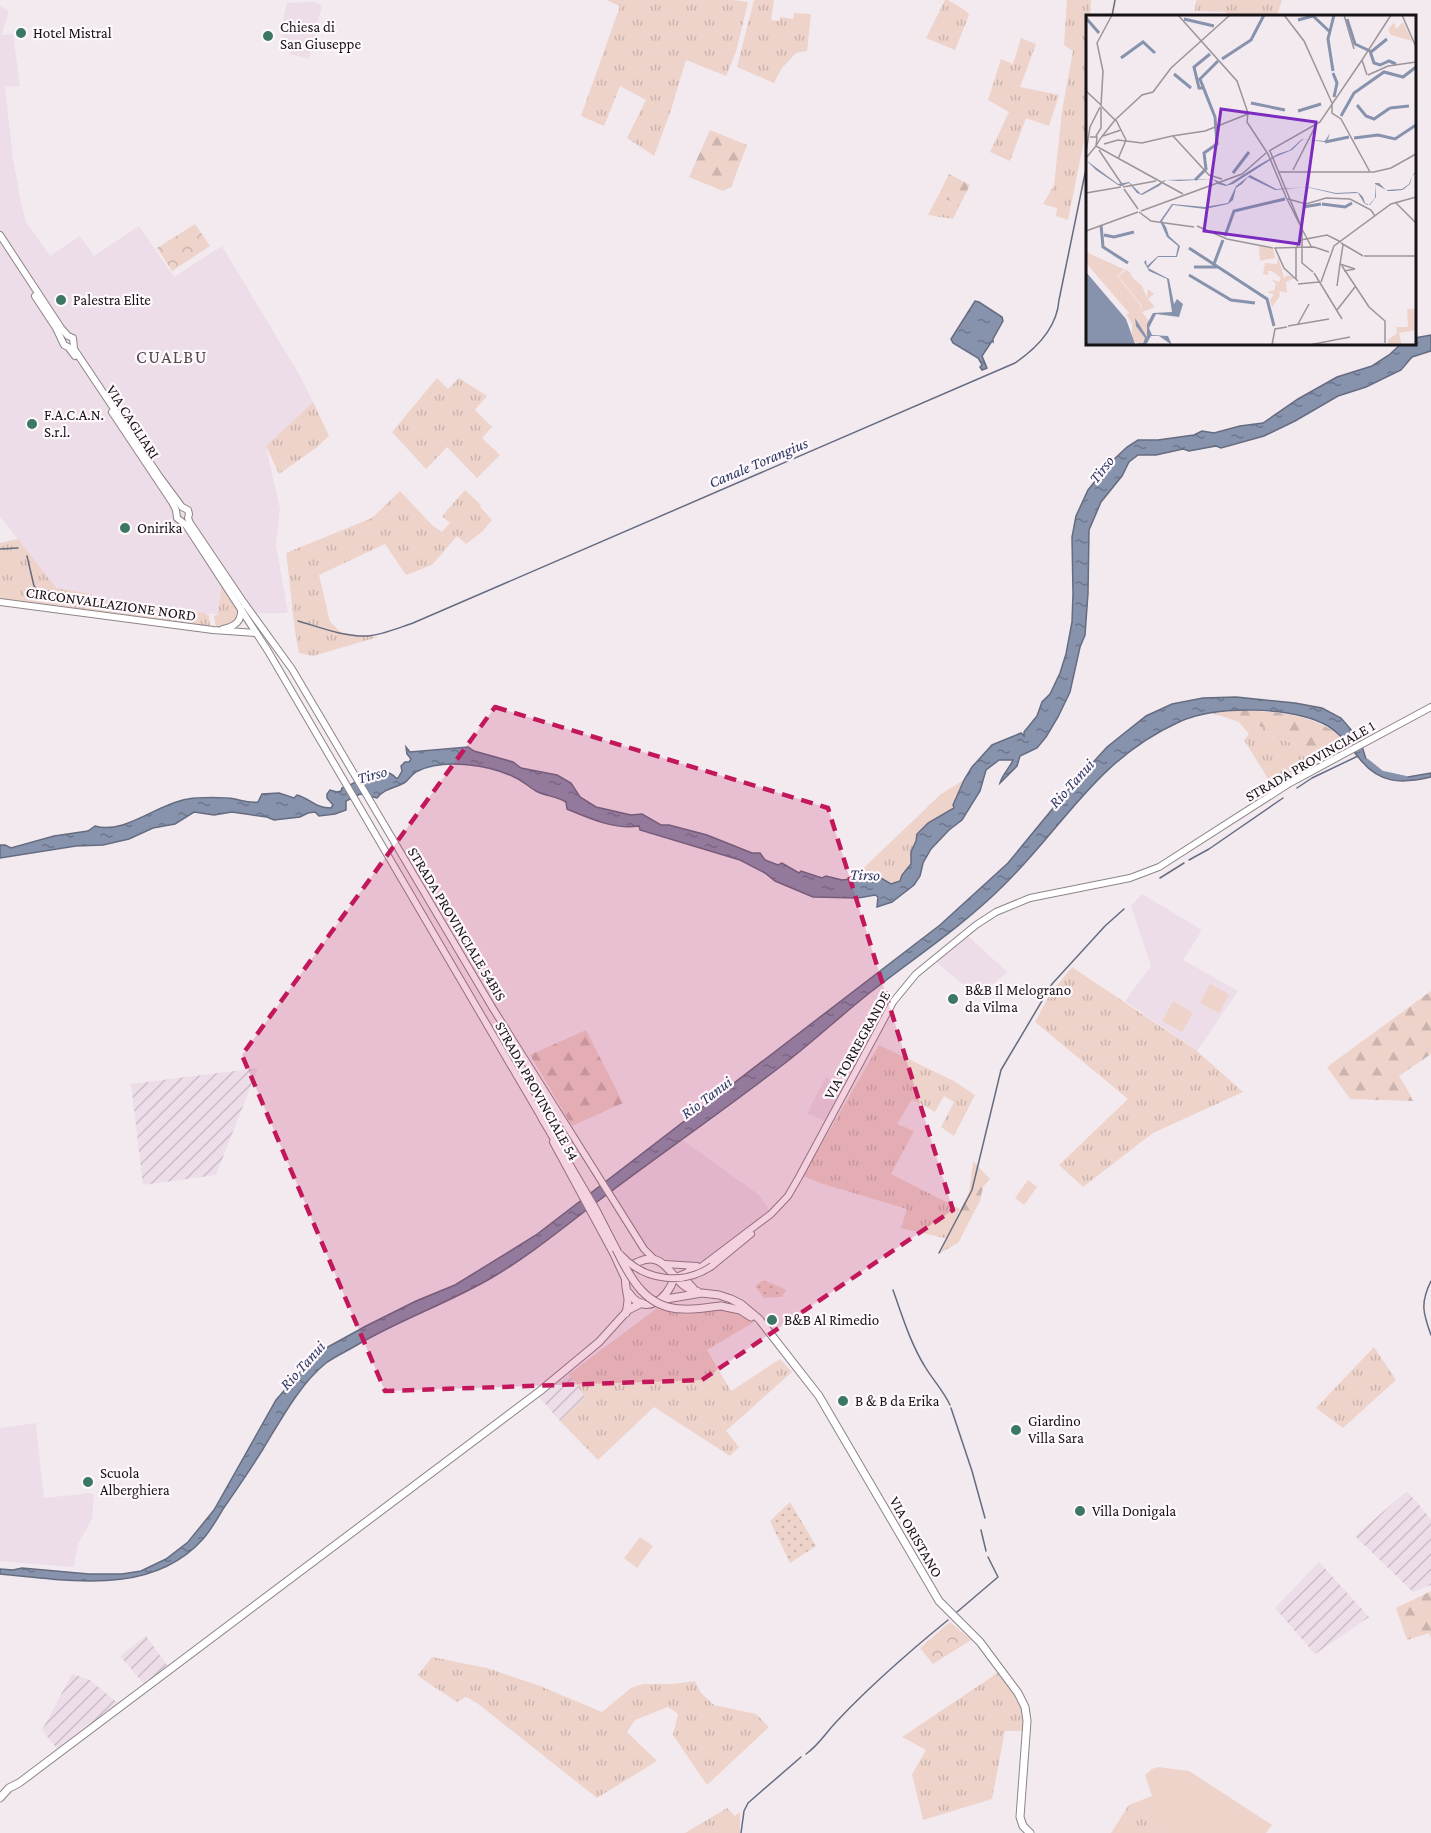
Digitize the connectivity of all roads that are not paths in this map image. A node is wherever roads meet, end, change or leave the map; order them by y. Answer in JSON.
{"nodes":[{"id":1,"x":0,"y":235,"type":"edge"},
{"id":2,"x":0,"y":242,"type":"edge"},
{"id":3,"x":66,"y":338,"type":"junction"},
{"id":4,"x":71,"y":346,"type":"junction"},
{"id":5,"x":179,"y":508,"type":"junction"},
{"id":6,"x":184,"y":519,"type":"junction"},
{"id":7,"x":0,"y":602,"type":"edge"},
{"id":8,"x":240,"y":603,"type":"junction"},
{"id":9,"x":219,"y":630,"type":"junction"},
{"id":10,"x":257,"y":633,"type":"junction"},
{"id":11,"x":1431,"y":707,"type":"edge"},
{"id":12,"x":1204,"y":839,"type":"joint"},
{"id":13,"x":542,"y":1118,"type":"joint"},
{"id":14,"x":577,"y":1181,"type":"junction"},
{"id":15,"x":616,"y":1249,"type":"junction"},
{"id":16,"x":654,"y":1259,"type":"junction"},
{"id":17,"x":665,"y":1264,"type":"junction"},
{"id":18,"x":709,"y":1265,"type":"junction"},
{"id":19,"x":689,"y":1271,"type":"junction"},
{"id":20,"x":674,"y":1278,"type":"junction"},
{"id":21,"x":625,"y":1279,"type":"junction"},
{"id":22,"x":626,"y":1288,"type":"junction"},
{"id":23,"x":700,"y":1292,"type":"junction"},
{"id":24,"x":660,"y":1300,"type":"junction"},
{"id":25,"x":642,"y":1303,"type":"junction"},
{"id":26,"x":626,"y":1313,"type":"junction"},
{"id":27,"x":767,"y":1329,"type":"junction"},
{"id":28,"x":0,"y":1788,"type":"edge"},
{"id":29,"x":9,"y":1788,"type":"junction"},
{"id":30,"x":0,"y":1798,"type":"edge"},
{"id":31,"x":1030,"y":1833,"type":"edge"}],
"edges":[{"from":1,"to":3,"type":"main road","name":"VIA CAGLIARI"},
{"from":2,"to":3,"type":"main road","name":"VIA CAGLIARI"},
{"from":3,"to":4,"type":"main road","name":"VIA CAGLIARI"},
{"from":3,"to":4,"type":"main road","name":"VIA CAGLIARI"},
{"from":4,"to":5,"type":"main road","name":"VIA CAGLIARI"},
{"from":5,"to":6,"type":"main road","name":"VIA CAGLIARI"},
{"from":5,"to":6,"type":"main road","name":"VIA CAGLIARI"},
{"from":6,"to":8,"type":"main road","name":"VIA CAGLIARI"},
{"from":7,"to":9,"type":"main road","name":"CIRCONVALLAZIONE NORD"},
{"from":8,"to":9,"type":"main road"},
{"from":8,"to":10,"type":"main road","name":"STRADA PROVINCIALE 54"},
{"from":8,"to":16,"type":"main road","name":"STRADA PROVINCIALE 54BIS"},
{"from":9,"to":10,"type":"main road","name":"CIRCONVALLAZIONE NORD"},
{"from":10,"to":13,"type":"main road","name":"STRADA PROVINCIALE 54"},
{"from":11,"to":12,"type":"main road","name":"STRADA PROVINCIALE 1"},
{"from":12,"to":18,"type":"main road","name":"VIA TORREGRANDE"},
{"from":13,"to":14,"type":"main road"},
{"from":14,"to":15,"type":"main road"},
{"from":14,"to":21,"type":"main road","name":"STRADA PROVINCIALE 54"},
{"from":15,"to":18,"type":"main road","bridge":true},
{"from":15,"to":27,"type":"main road","bridge":true},
{"from":16,"to":17,"type":"main road"},
{"from":16,"to":21,"type":"main road"},
{"from":17,"to":18,"type":"main road"},
{"from":17,"to":20,"type":"main road"},
{"from":18,"to":19,"type":"main road"},
{"from":19,"to":20,"type":"main road"},
{"from":19,"to":23,"type":"main road"},
{"from":20,"to":23,"type":"main road","name":"VIA ORISTANO"},
{"from":20,"to":24,"type":"main road"},
{"from":21,"to":22,"type":"main road"},
{"from":22,"to":25,"type":"main road"},
{"from":22,"to":26,"type":"main road"},
{"from":23,"to":24,"type":"main road","name":"VIA ORISTANO"},
{"from":23,"to":27,"type":"main road","name":"VIA ORISTANO"},
{"from":24,"to":25,"type":"main road"},
{"from":25,"to":26,"type":"main road"},
{"from":26,"to":29,"type":"main road"},
{"from":27,"to":31,"type":"main road","name":"VIA ORISTANO"},
{"from":28,"to":29,"type":"main road"},
{"from":29,"to":30,"type":"main road"}]}
